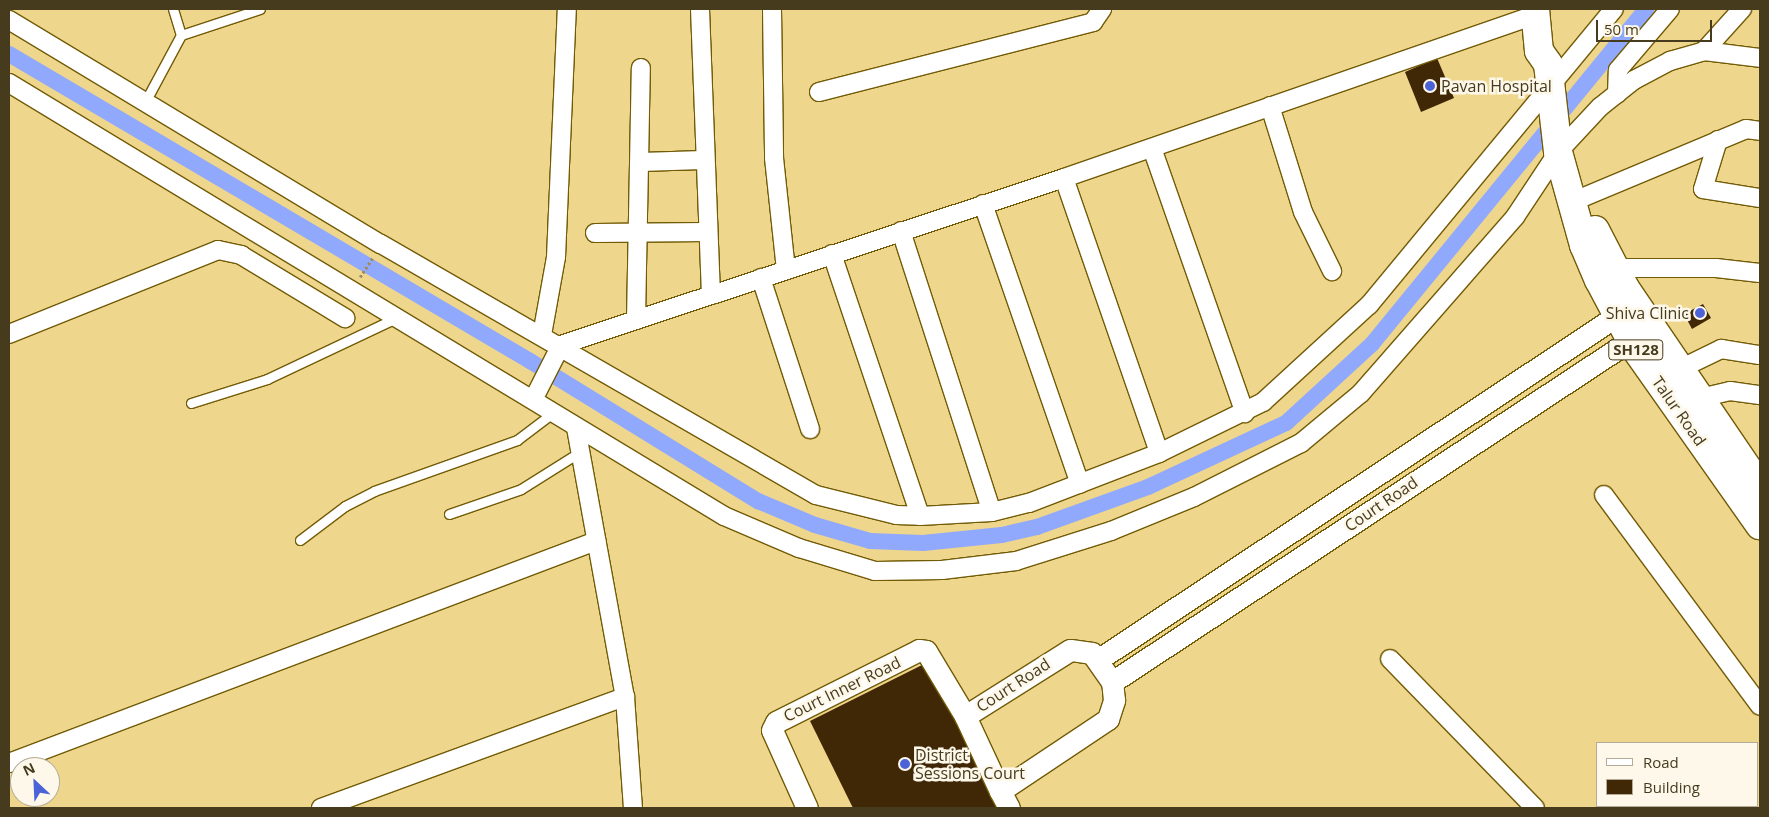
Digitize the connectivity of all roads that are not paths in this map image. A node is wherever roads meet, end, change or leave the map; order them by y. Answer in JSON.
{"nodes":[{"id":1,"x":173,"y":9,"type":"edge"},
{"id":2,"x":260,"y":9,"type":"edge"},
{"id":3,"x":567,"y":9,"type":"edge"},
{"id":4,"x":700,"y":9,"type":"edge"},
{"id":5,"x":772,"y":9,"type":"edge"},
{"id":6,"x":1102,"y":9,"type":"edge"},
{"id":7,"x":1614,"y":9,"type":"edge"},
{"id":8,"x":1670,"y":9,"type":"edge"},
{"id":9,"x":1742,"y":9,"type":"edge"},
{"id":10,"x":1541,"y":11,"type":"edge"},
{"id":11,"x":12,"y":17,"type":"edge"},
{"id":12,"x":181,"y":35,"type":"junction"},
{"id":13,"x":1704,"y":51,"type":"junction"},
{"id":14,"x":1760,"y":58,"type":"edge"},
{"id":15,"x":641,"y":68,"type":"dead end"},
{"id":16,"x":1548,"y":77,"type":"junction"},
{"id":17,"x":9,"y":83,"type":"edge"},
{"id":18,"x":819,"y":92,"type":"dead end"},
{"id":19,"x":1617,"y":94,"type":"junction"},
{"id":20,"x":145,"y":102,"type":"junction"},
{"id":21,"x":1270,"y":106,"type":"junction"},
{"id":22,"x":1760,"y":131,"type":"edge"},
{"id":23,"x":1718,"y":140,"type":"junction"},
{"id":24,"x":1152,"y":148,"type":"junction"},
{"id":25,"x":1558,"y":152,"type":"junction"},
{"id":26,"x":703,"y":160,"type":"junction"},
{"id":27,"x":641,"y":162,"type":"junction"},
{"id":28,"x":1064,"y":178,"type":"junction"},
{"id":29,"x":1760,"y":198,"type":"edge"},
{"id":30,"x":1580,"y":199,"type":"junction"},
{"id":31,"x":983,"y":204,"type":"junction"},
{"id":32,"x":901,"y":231,"type":"junction"},
{"id":33,"x":707,"y":232,"type":"junction"},
{"id":34,"x":595,"y":233,"type":"dead end"},
{"id":35,"x":638,"y":234,"type":"junction"},
{"id":36,"x":832,"y":254,"type":"junction"},
{"id":37,"x":1615,"y":268,"type":"junction"},
{"id":38,"x":786,"y":270,"type":"junction"},
{"id":39,"x":1332,"y":271,"type":"dead end"},
{"id":40,"x":1760,"y":273,"type":"edge"},
{"id":41,"x":761,"y":278,"type":"junction"},
{"id":42,"x":711,"y":295,"type":"junction"},
{"id":43,"x":1626,"y":310,"type":"junction"},
{"id":44,"x":345,"y":318,"type":"dead end"},
{"id":45,"x":397,"y":318,"type":"junction"},
{"id":46,"x":636,"y":320,"type":"junction"},
{"id":47,"x":9,"y":334,"type":"edge"},
{"id":48,"x":1641,"y":334,"type":"junction"},
{"id":49,"x":542,"y":335,"type":"junction"},
{"id":50,"x":558,"y":352,"type":"junction"},
{"id":51,"x":1760,"y":355,"type":"edge"},
{"id":52,"x":1680,"y":369,"type":"junction"},
{"id":53,"x":537,"y":393,"type":"junction"},
{"id":54,"x":1760,"y":395,"type":"edge"},
{"id":55,"x":1700,"y":398,"type":"junction"},
{"id":56,"x":191,"y":403,"type":"dead end"},
{"id":57,"x":554,"y":412,"type":"junction"},
{"id":58,"x":1245,"y":413,"type":"junction"},
{"id":59,"x":576,"y":428,"type":"junction"},
{"id":60,"x":810,"y":429,"type":"dead end"},
{"id":61,"x":580,"y":452,"type":"junction"},
{"id":62,"x":1159,"y":452,"type":"junction"},
{"id":63,"x":1758,"y":478,"type":"edge"},
{"id":64,"x":1080,"y":484,"type":"junction"},
{"id":65,"x":1604,"y":495,"type":"dead end"},
{"id":66,"x":992,"y":512,"type":"junction"},
{"id":67,"x":449,"y":514,"type":"dead end"},
{"id":68,"x":920,"y":516,"type":"junction"},
{"id":69,"x":1760,"y":525,"type":"edge"},
{"id":70,"x":300,"y":540,"type":"dead end"},
{"id":71,"x":596,"y":541,"type":"junction"},
{"id":72,"x":1099,"y":659,"type":"junction"},
{"id":73,"x":1390,"y":659,"type":"dead end"},
{"id":74,"x":1112,"y":682,"type":"junction"},
{"id":75,"x":625,"y":697,"type":"junction"},
{"id":76,"x":1760,"y":706,"type":"edge"},
{"id":77,"x":965,"y":716,"type":"junction"},
{"id":78,"x":9,"y":763,"type":"edge"},
{"id":79,"x":1005,"y":800,"type":"edge"},
{"id":80,"x":321,"y":808,"type":"edge"},
{"id":81,"x":633,"y":808,"type":"edge"},
{"id":82,"x":807,"y":808,"type":"edge"},
{"id":83,"x":1535,"y":808,"type":"edge"}],
"edges":[{"from":1,"to":12,"type":"lane"},
{"from":2,"to":12,"type":"lane"},
{"from":3,"to":49,"type":"street"},
{"from":4,"to":26,"type":"street"},
{"from":5,"to":38,"type":"street"},
{"from":6,"to":18,"type":"street"},
{"from":7,"to":16,"type":"street"},
{"from":8,"to":19,"type":"street"},
{"from":9,"to":13,"type":"street"},
{"from":10,"to":16,"type":"main road","name":"Talur Road","number":"SH128"},
{"from":10,"to":21,"type":"street"},
{"from":11,"to":20,"type":"street"},
{"from":12,"to":20,"type":"lane"},
{"from":13,"to":14,"type":"street"},
{"from":13,"to":19,"type":"street"},
{"from":15,"to":27,"type":"street"},
{"from":16,"to":25,"type":"main road","name":"Talur Road","number":"SH128"},
{"from":16,"to":58,"type":"street"},
{"from":17,"to":45,"type":"street"},
{"from":19,"to":25,"type":"street"},
{"from":20,"to":49,"type":"street"},
{"from":21,"to":24,"type":"street"},
{"from":21,"to":39,"type":"street"},
{"from":22,"to":23,"type":"street"},
{"from":23,"to":29,"type":"street"},
{"from":23,"to":30,"type":"street"},
{"from":24,"to":28,"type":"street"},
{"from":24,"to":58,"type":"street"},
{"from":25,"to":30,"type":"main road","name":"Talur Road","number":"SH128"},
{"from":25,"to":43,"type":"main road","name":"Talur Road","number":"SH128"},
{"from":25,"to":59,"type":"street"},
{"from":26,"to":27,"type":"street"},
{"from":26,"to":33,"type":"street"},
{"from":27,"to":35,"type":"street"},
{"from":28,"to":31,"type":"street"},
{"from":28,"to":62,"type":"street"},
{"from":30,"to":37,"type":"main road","name":"Talur Road","number":"SH128"},
{"from":31,"to":32,"type":"street"},
{"from":31,"to":64,"type":"street"},
{"from":32,"to":36,"type":"street"},
{"from":32,"to":66,"type":"street"},
{"from":33,"to":35,"type":"street"},
{"from":33,"to":42,"type":"street"},
{"from":34,"to":35,"type":"street"},
{"from":35,"to":46,"type":"street"},
{"from":36,"to":38,"type":"street"},
{"from":36,"to":68,"type":"street"},
{"from":37,"to":40,"type":"street"},
{"from":37,"to":43,"type":"main road","name":"Talur Road","number":"SH128"},
{"from":38,"to":41,"type":"street"},
{"from":41,"to":42,"type":"street"},
{"from":41,"to":60,"type":"street"},
{"from":42,"to":46,"type":"street"},
{"from":43,"to":48,"type":"main road","name":"Talur Road","number":"SH128"},
{"from":43,"to":72,"type":"street","name":"Court Road"},
{"from":44,"to":47,"type":"street"},
{"from":45,"to":53,"type":"street"},
{"from":45,"to":56,"type":"lane"},
{"from":46,"to":50,"type":"street"},
{"from":48,"to":52,"type":"main road","name":"Talur Road","number":"SH128"},
{"from":48,"to":69,"type":"main road","name":"Talur Road","number":"SH128"},
{"from":48,"to":74,"type":"street","name":"Court Road"},
{"from":49,"to":50,"type":"street"},
{"from":50,"to":53,"type":"street"},
{"from":50,"to":68,"type":"street"},
{"from":51,"to":52,"type":"street"},
{"from":52,"to":55,"type":"main road","name":"Talur Road","number":"SH128"},
{"from":53,"to":57,"type":"street"},
{"from":54,"to":55,"type":"street"},
{"from":55,"to":63,"type":"main road","name":"Talur Road","number":"SH128"},
{"from":57,"to":59,"type":"street"},
{"from":57,"to":70,"type":"lane"},
{"from":58,"to":62,"type":"street"},
{"from":59,"to":61,"type":"street"},
{"from":61,"to":67,"type":"lane"},
{"from":61,"to":71,"type":"street"},
{"from":62,"to":64,"type":"street"},
{"from":64,"to":66,"type":"street"},
{"from":65,"to":76,"type":"street"},
{"from":66,"to":68,"type":"street"},
{"from":71,"to":75,"type":"street"},
{"from":71,"to":78,"type":"street"},
{"from":72,"to":74,"type":"street","name":"Court Road"},
{"from":72,"to":77,"type":"street","name":"Court Road"},
{"from":73,"to":83,"type":"street"},
{"from":74,"to":79,"type":"street","name":"Court Road"},
{"from":75,"to":80,"type":"street"},
{"from":75,"to":81,"type":"street"},
{"from":77,"to":79,"type":"street","name":"Court Road"},
{"from":77,"to":82,"type":"street","name":"Court Inner Road"}]}
